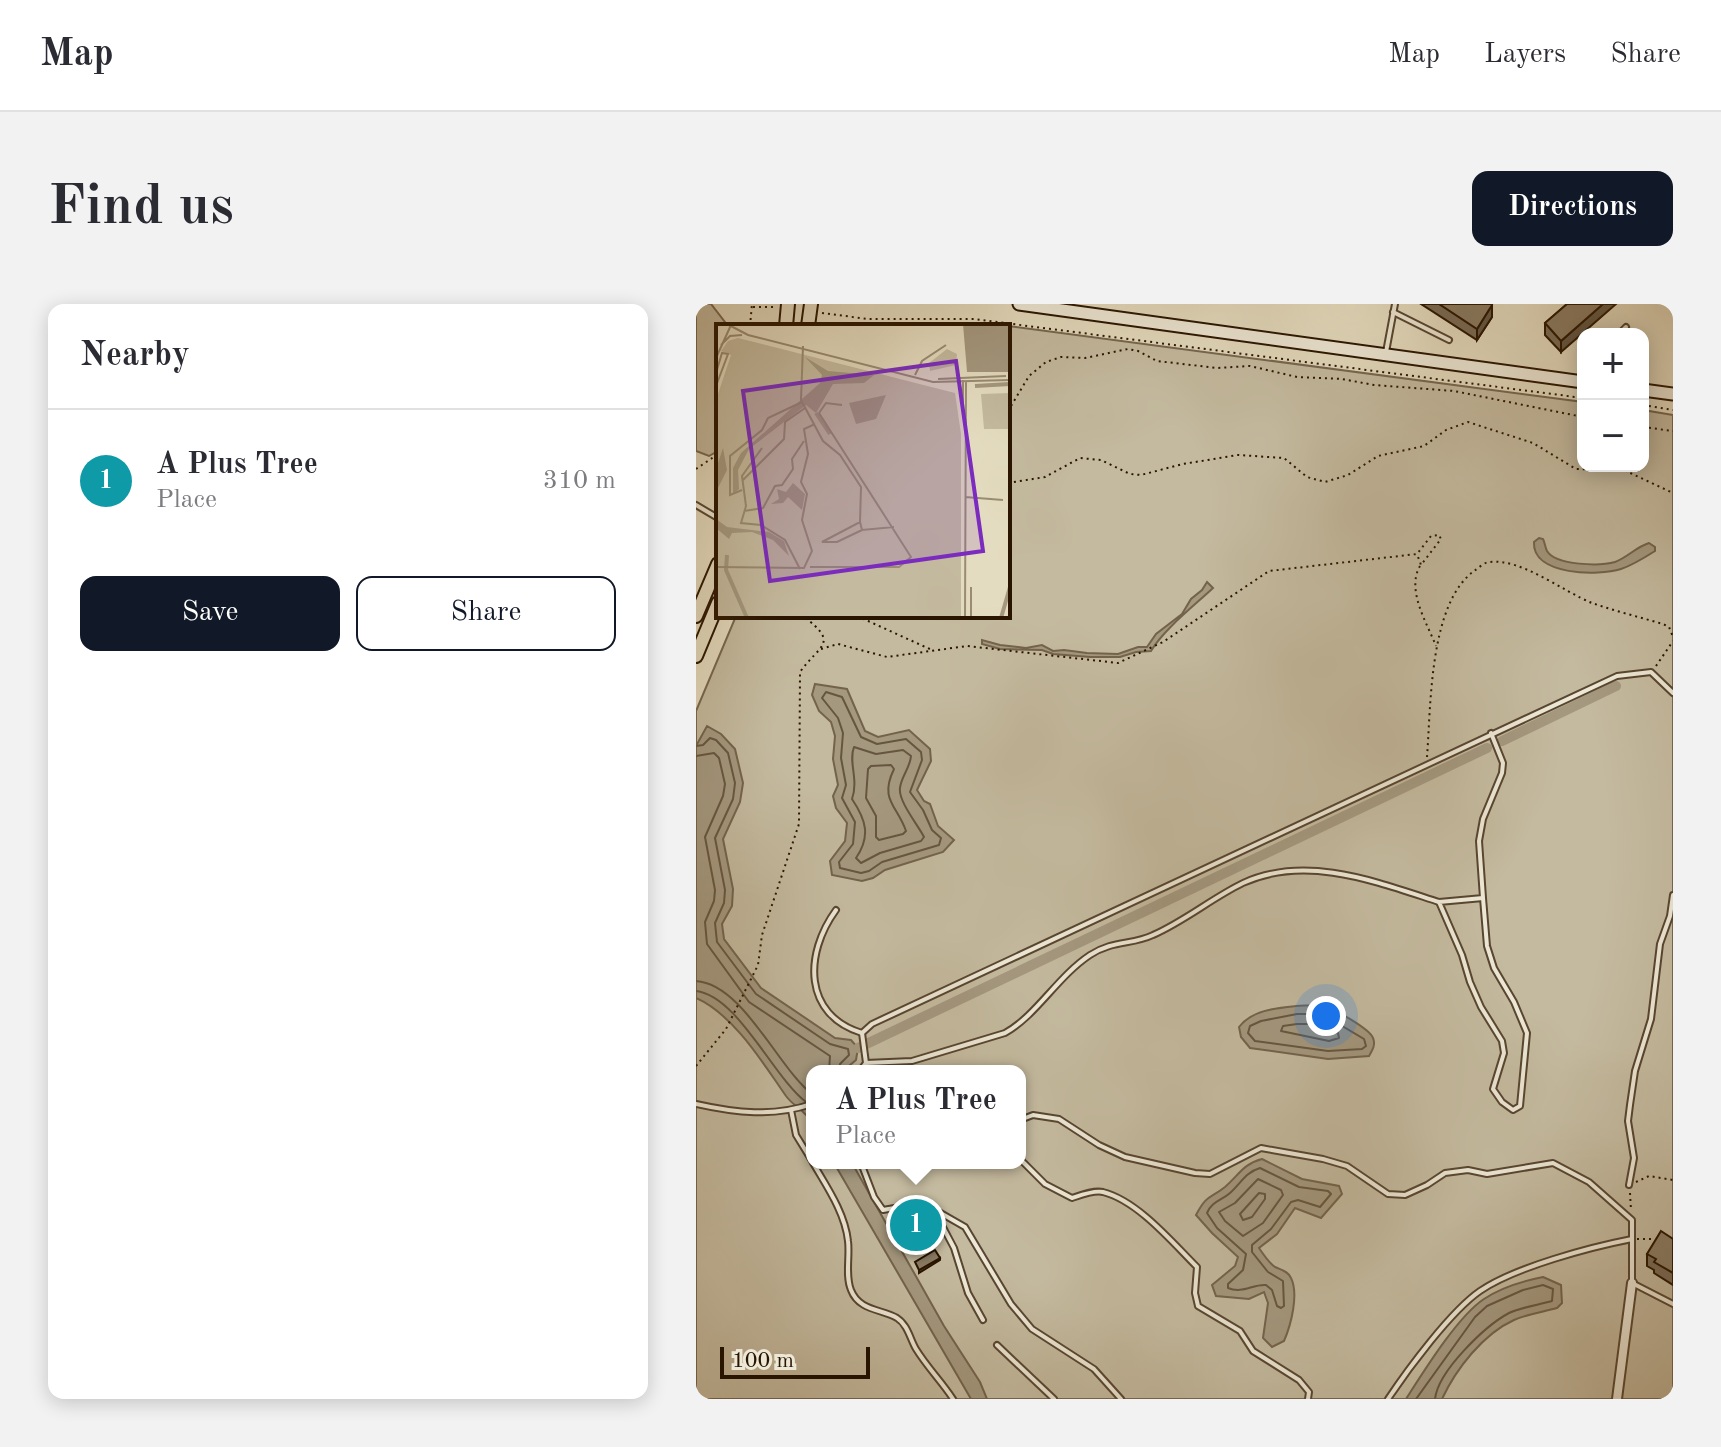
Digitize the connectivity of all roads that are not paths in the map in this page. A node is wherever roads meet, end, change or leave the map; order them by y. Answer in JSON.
{"nodes":[{"id":1,"x":788,"y":304,"type":"edge"},
{"id":2,"x":811,"y":304,"type":"edge"},
{"id":3,"x":1019,"y":304,"type":"edge"},
{"id":4,"x":1395,"y":304,"type":"edge"},
{"id":5,"x":1393,"y":312,"type":"junction"},
{"id":6,"x":786,"y":324,"type":"edge"},
{"id":7,"x":808,"y":324,"type":"edge"},
{"id":8,"x":1449,"y":340,"type":"dead end"},
{"id":9,"x":1386,"y":355,"type":"junction"},
{"id":10,"x":1577,"y":381,"type":"edge"},
{"id":11,"x":1649,"y":391,"type":"edge"},
{"id":12,"x":1673,"y":394,"type":"edge"},
{"id":13,"x":696,"y":505,"type":"edge"},
{"id":14,"x":716,"y":517,"type":"edge"},
{"id":15,"x":716,"y":569,"type":"edge"},
{"id":16,"x":716,"y":608,"type":"edge"},
{"id":17,"x":696,"y":616,"type":"edge"},
{"id":18,"x":696,"y":656,"type":"edge"},
{"id":19,"x":1673,"y":693,"type":"edge"},
{"id":20,"x":1491,"y":733,"type":"junction"},
{"id":21,"x":1673,"y":895,"type":"edge"},
{"id":22,"x":1483,"y":898,"type":"junction"},
{"id":23,"x":1439,"y":902,"type":"junction"},
{"id":24,"x":836,"y":910,"type":"dead end"},
{"id":25,"x":862,"y":1033,"type":"junction"},
{"id":26,"x":912,"y":1061,"type":"junction"},
{"id":27,"x":866,"y":1063,"type":"joint"},
{"id":28,"x":913,"y":1065,"type":"edge"},
{"id":29,"x":696,"y":1104,"type":"edge"},
{"id":30,"x":806,"y":1106,"type":"edge"},
{"id":31,"x":791,"y":1110,"type":"junction"},
{"id":32,"x":1026,"y":1118,"type":"edge"},
{"id":33,"x":806,"y":1152,"type":"edge"},
{"id":34,"x":1026,"y":1165,"type":"edge"},
{"id":35,"x":816,"y":1169,"type":"edge"},
{"id":36,"x":863,"y":1169,"type":"edge"},
{"id":37,"x":1629,"y":1185,"type":"road end"},
{"id":38,"x":934,"y":1210,"type":"junction"},
{"id":39,"x":1632,"y":1239,"type":"junction"},
{"id":40,"x":1632,"y":1283,"type":"junction"},
{"id":41,"x":1673,"y":1304,"type":"edge"},
{"id":42,"x":983,"y":1320,"type":"dead end"},
{"id":43,"x":997,"y":1345,"type":"dead end"},
{"id":44,"x":953,"y":1399,"type":"edge"},
{"id":45,"x":1054,"y":1399,"type":"edge"},
{"id":46,"x":1121,"y":1399,"type":"edge"},
{"id":47,"x":1308,"y":1399,"type":"edge"},
{"id":48,"x":1388,"y":1399,"type":"edge"},
{"id":49,"x":1617,"y":1399,"type":"edge"}],
"edges":[{"from":1,"to":6,"type":"main road"},
{"from":2,"to":7,"type":"main road"},
{"from":3,"to":9,"type":"main road"},
{"from":4,"to":5,"type":"lane"},
{"from":5,"to":8,"type":"lane"},
{"from":5,"to":9,"type":"lane"},
{"from":9,"to":10,"type":"main road"},
{"from":11,"to":12,"type":"main road"},
{"from":13,"to":14,"type":"lane"},
{"from":15,"to":17,"type":"main road"},
{"from":16,"to":18,"type":"main road"},
{"from":19,"to":20,"type":"lane"},
{"from":20,"to":22,"type":"lane"},
{"from":20,"to":25,"type":"lane"},
{"from":21,"to":37,"type":"lane"},
{"from":22,"to":23,"type":"lane"},
{"from":22,"to":23,"type":"lane"},
{"from":23,"to":26,"type":"lane"},
{"from":24,"to":25,"type":"lane"},
{"from":25,"to":27,"type":"lane"},
{"from":26,"to":27,"type":"lane"},
{"from":26,"to":28,"type":"lane"},
{"from":29,"to":31,"type":"lane"},
{"from":30,"to":31,"type":"lane"},
{"from":31,"to":33,"type":"lane"},
{"from":32,"to":39,"type":"lane"},
{"from":34,"to":47,"type":"lane"},
{"from":35,"to":44,"type":"lane"},
{"from":36,"to":38,"type":"lane"},
{"from":38,"to":42,"type":"lane"},
{"from":38,"to":46,"type":"lane"},
{"from":39,"to":40,"type":"lane"},
{"from":39,"to":48,"type":"lane"},
{"from":40,"to":41,"type":"lane"},
{"from":40,"to":49,"type":"street"},
{"from":43,"to":45,"type":"lane"}]}
